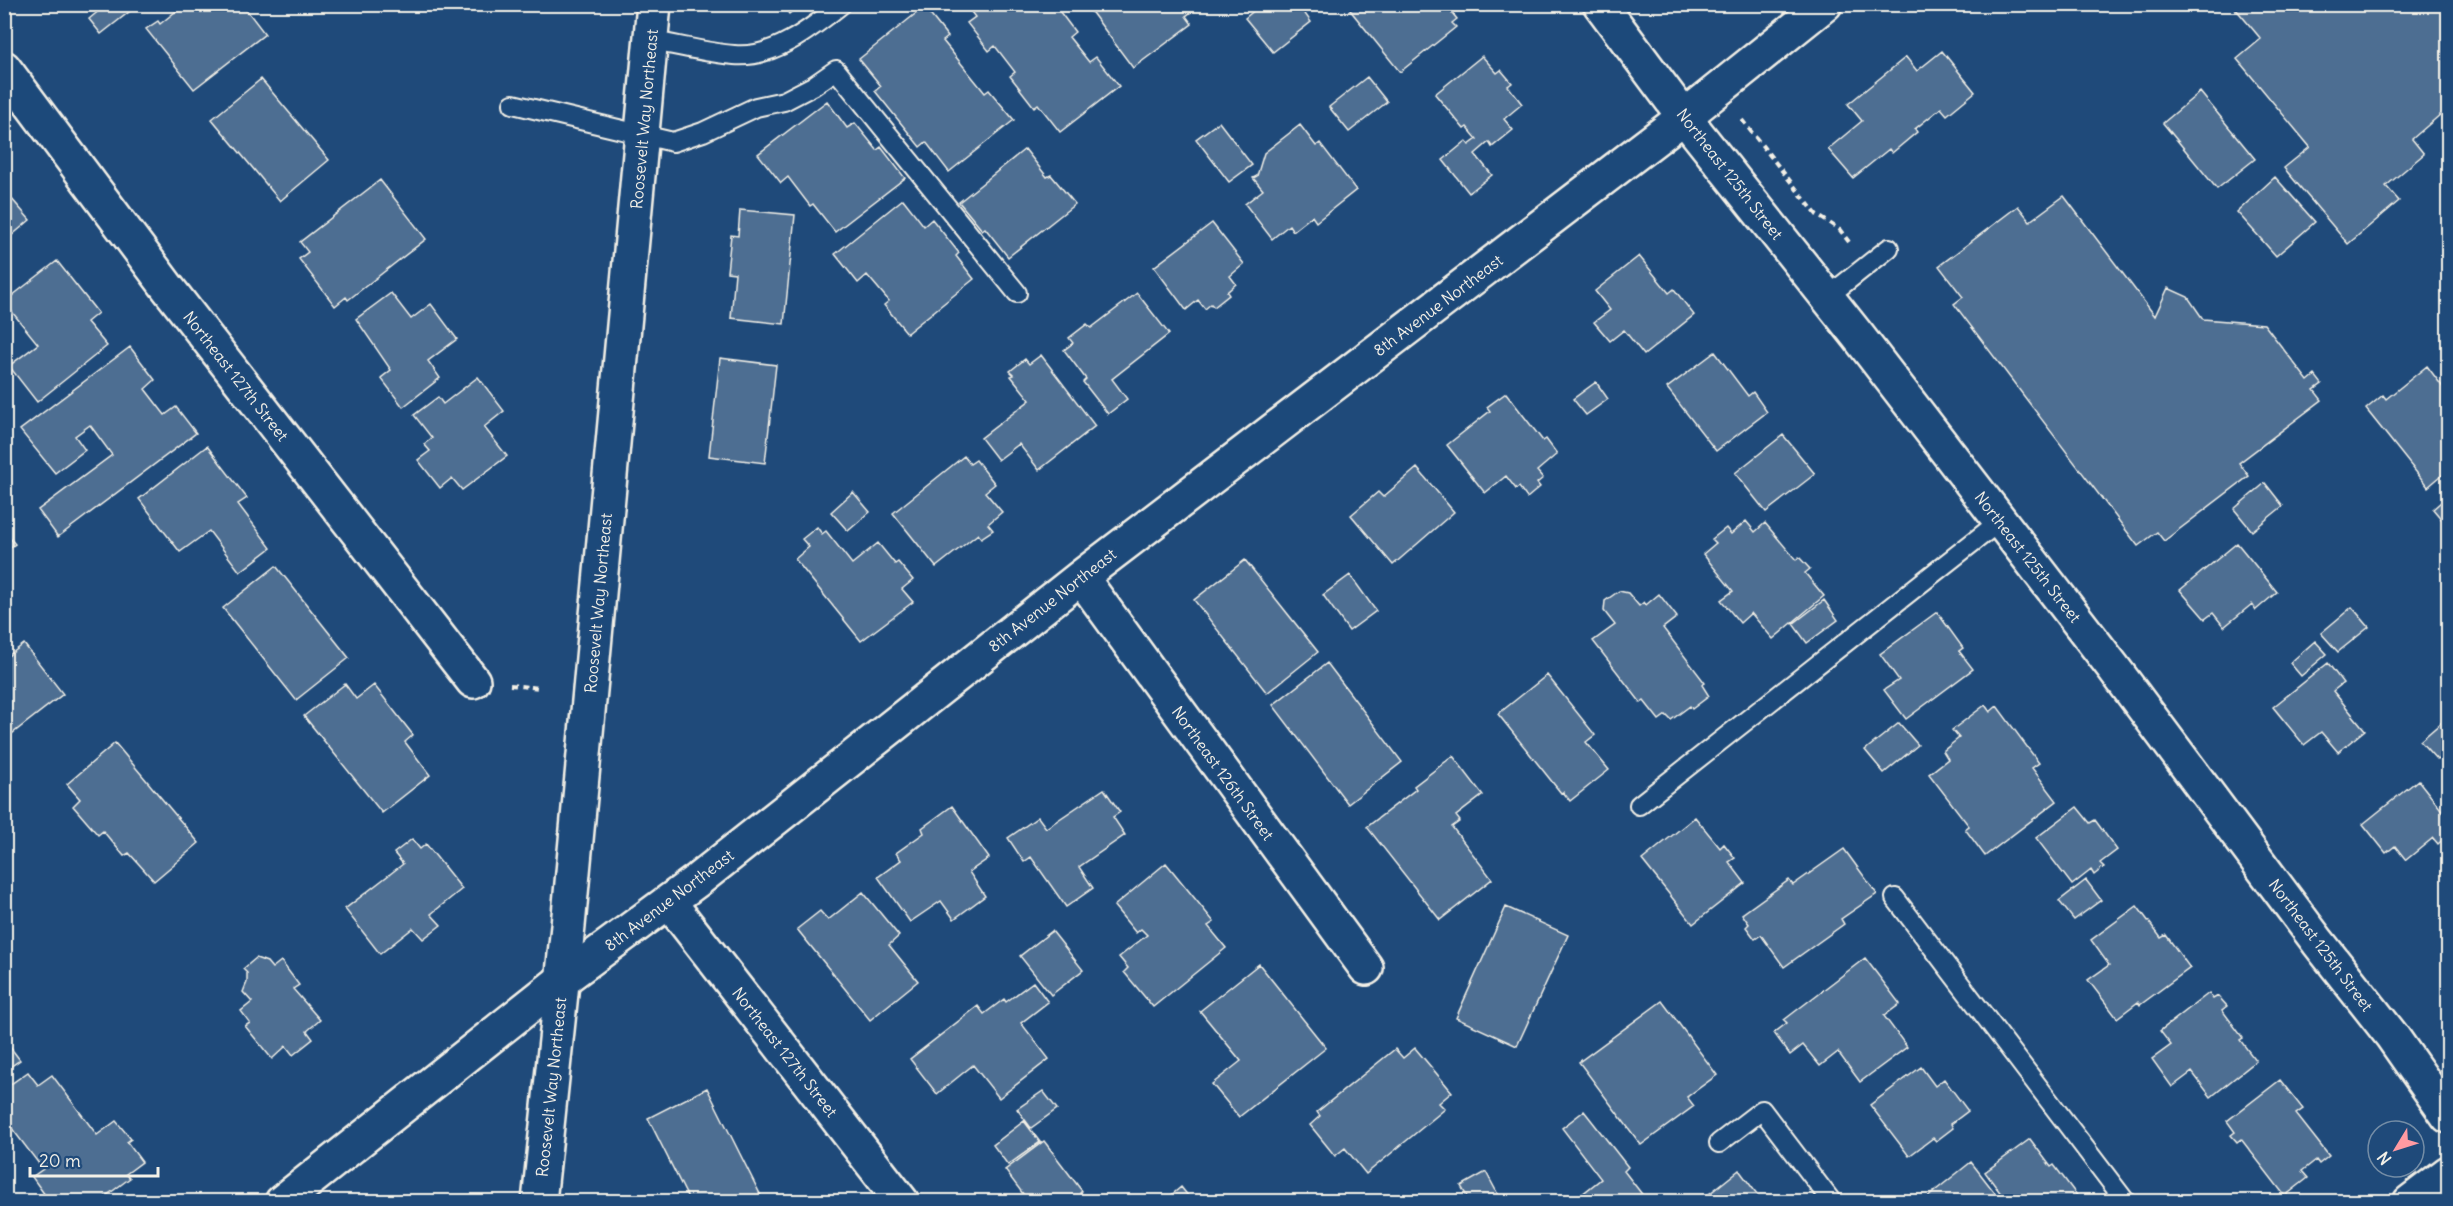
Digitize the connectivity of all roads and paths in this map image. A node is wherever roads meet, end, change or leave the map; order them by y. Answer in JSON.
{"nodes":[{"id":1,"x":654,"y":4,"type":"edge"},
{"id":2,"x":842,"y":4,"type":"edge"},
{"id":3,"x":1600,"y":4,"type":"edge"},
{"id":4,"x":1825,"y":4,"type":"edge"},
{"id":5,"x":651,"y":41,"type":"junction"},
{"id":6,"x":4,"y":68,"type":"edge"},
{"id":7,"x":513,"y":104,"type":"dead end"},
{"id":8,"x":1737,"y":113,"type":"dead end"},
{"id":9,"x":1684,"y":117,"type":"junction"},
{"id":10,"x":642,"y":135,"type":"junction"},
{"id":11,"x":1889,"y":248,"type":"dead end"},
{"id":12,"x":1855,"y":250,"type":"dead end"},
{"id":13,"x":1017,"y":293,"type":"dead end"},
{"id":14,"x":1827,"y":297,"type":"junction"},
{"id":15,"x":2000,"y":521,"type":"junction"},
{"id":16,"x":1081,"y":577,"type":"junction"},
{"id":17,"x":473,"y":681,"type":"dead end"},
{"id":18,"x":1639,"y":805,"type":"dead end"},
{"id":19,"x":1895,"y":898,"type":"dead end"},
{"id":20,"x":669,"y":902,"type":"junction"},
{"id":21,"x":1366,"y":968,"type":"dead end"},
{"id":22,"x":562,"y":980,"type":"junction"},
{"id":23,"x":2448,"y":1116,"type":"edge"},
{"id":24,"x":1719,"y":1143,"type":"dead end"},
{"id":25,"x":2448,"y":1173,"type":"edge"},
{"id":26,"x":282,"y":1202,"type":"edge"},
{"id":27,"x":539,"y":1202,"type":"edge"},
{"id":28,"x":902,"y":1202,"type":"edge"},
{"id":29,"x":1832,"y":1202,"type":"edge"},
{"id":30,"x":2126,"y":1202,"type":"edge"},
{"id":31,"x":2410,"y":1202,"type":"edge"}],
"edges":[{"from":1,"to":5,"type":"street","name":"Roosevelt Way Northeast"},
{"from":2,"to":5,"type":"lane"},
{"from":3,"to":9,"type":"street","name":"Northeast 125th Street"},
{"from":4,"to":9,"type":"street","name":"8th Avenue Northeast"},
{"from":5,"to":10,"type":"street","name":"Roosevelt Way Northeast"},
{"from":6,"to":17,"type":"street","name":"Northeast 127th Street"},
{"from":7,"to":10,"type":"lane"},
{"from":8,"to":12,"type":"path"},
{"from":9,"to":14,"type":"street","name":"Northeast 125th Street"},
{"from":9,"to":16,"type":"street","name":"8th Avenue Northeast"},
{"from":10,"to":13,"type":"lane"},
{"from":10,"to":22,"type":"street","name":"Roosevelt Way Northeast"},
{"from":11,"to":14,"type":"lane"},
{"from":14,"to":15,"type":"street","name":"Northeast 125th Street"},
{"from":15,"to":18,"type":"lane"},
{"from":15,"to":23,"type":"street","name":"Northeast 125th Street"},
{"from":16,"to":20,"type":"street","name":"8th Avenue Northeast"},
{"from":16,"to":21,"type":"street","name":"Northeast 126th Street"},
{"from":19,"to":30,"type":"lane"},
{"from":20,"to":22,"type":"street","name":"8th Avenue Northeast"},
{"from":20,"to":28,"type":"street","name":"Northeast 127th Street"},
{"from":22,"to":26,"type":"street","name":"8th Avenue Northeast"},
{"from":22,"to":27,"type":"street","name":"Roosevelt Way Northeast"},
{"from":24,"to":29,"type":"lane"},
{"from":25,"to":31,"type":"street"}]}
